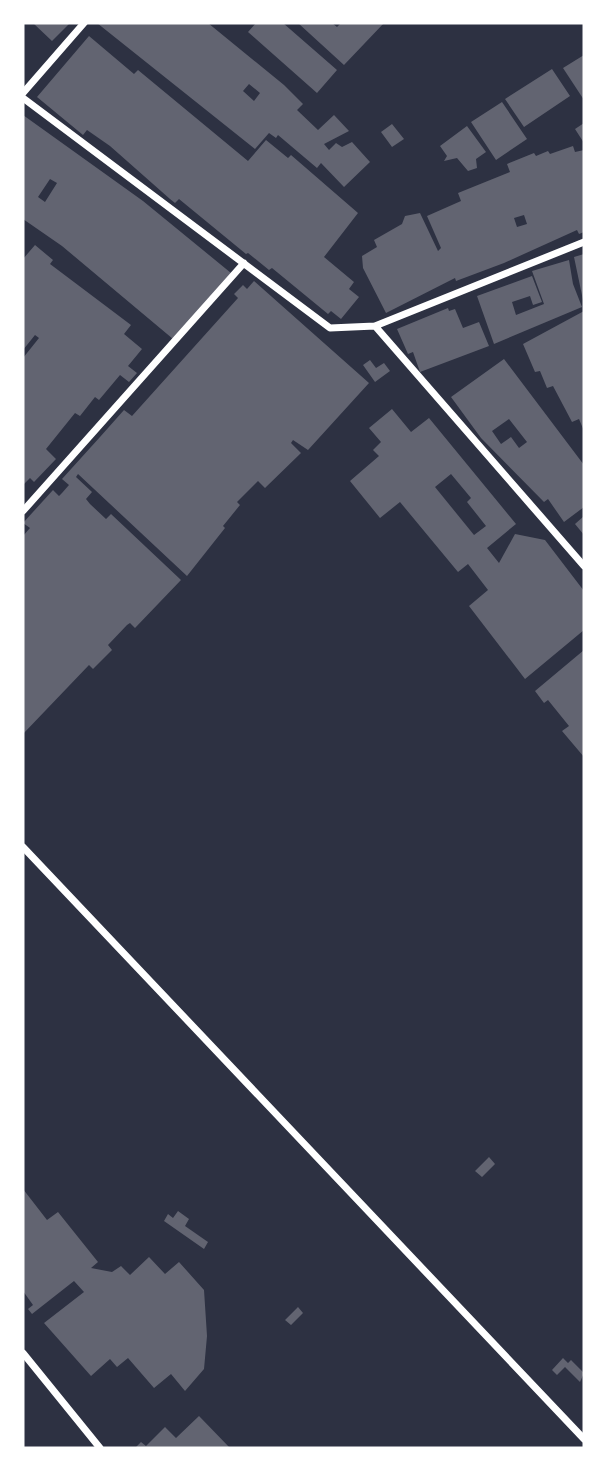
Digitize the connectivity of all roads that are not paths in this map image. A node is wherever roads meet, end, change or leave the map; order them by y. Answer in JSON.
{"nodes":[{"id":1,"x":84,"y":23,"type":"edge"},
{"id":2,"x":23,"y":95,"type":"edge"},
{"id":3,"x":584,"y":242,"type":"edge"},
{"id":4,"x":244,"y":263,"type":"junction"},
{"id":5,"x":375,"y":326,"type":"junction"},
{"id":6,"x":23,"y":511,"type":"edge"},
{"id":7,"x":584,"y":566,"type":"edge"},
{"id":8,"x":23,"y":847,"type":"edge"},
{"id":9,"x":23,"y":1353,"type":"edge"},
{"id":10,"x":584,"y":1439,"type":"edge"},
{"id":11,"x":100,"y":1448,"type":"edge"}],
"edges":[{"from":1,"to":2,"type":"street"},
{"from":2,"to":4,"type":"street"},
{"from":3,"to":5,"type":"street"},
{"from":4,"to":5,"type":"street"},
{"from":4,"to":6,"type":"street"},
{"from":5,"to":7,"type":"street"},
{"from":8,"to":10,"type":"street"},
{"from":9,"to":11,"type":"street"}]}
